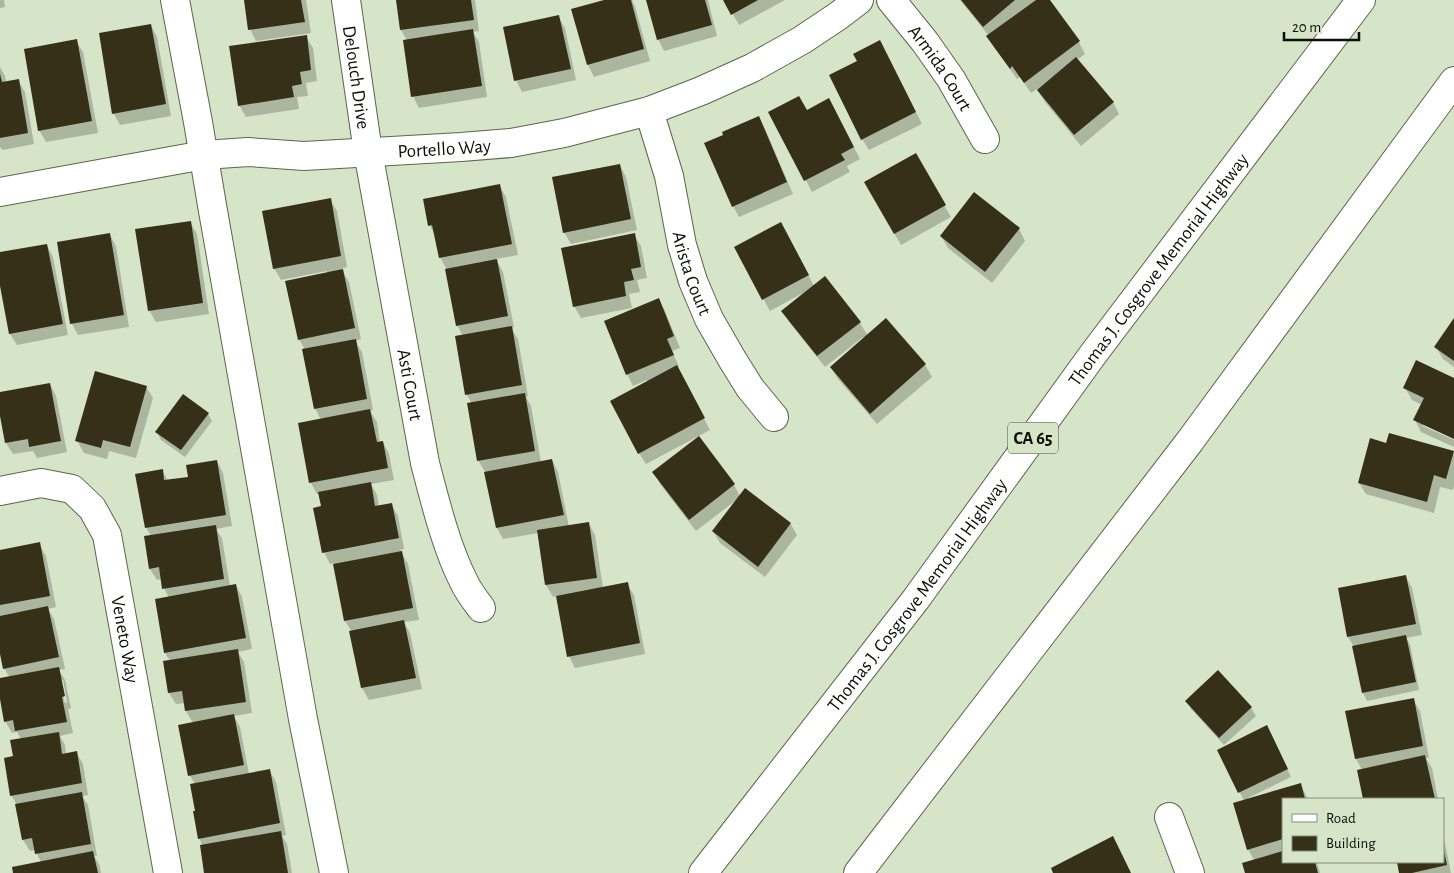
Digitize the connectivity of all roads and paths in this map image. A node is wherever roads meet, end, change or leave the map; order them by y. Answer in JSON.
{"nodes":[{"id":1,"x":175,"y":0,"type":"edge"},
{"id":2,"x":346,"y":0,"type":"edge"},
{"id":3,"x":859,"y":0,"type":"edge"},
{"id":4,"x":891,"y":0,"type":"edge"},
{"id":5,"x":1361,"y":0,"type":"edge"},
{"id":6,"x":1454,"y":82,"type":"edge"},
{"id":7,"x":649,"y":111,"type":"junction"},
{"id":8,"x":985,"y":139,"type":"dead end"},
{"id":9,"x":368,"y":152,"type":"junction"},
{"id":10,"x":204,"y":155,"type":"junction"},
{"id":11,"x":0,"y":192,"type":"edge"},
{"id":12,"x":774,"y":417,"type":"dead end"},
{"id":13,"x":0,"y":491,"type":"edge"},
{"id":14,"x":480,"y":608,"type":"dead end"},
{"id":15,"x":1169,"y":817,"type":"dead end"},
{"id":16,"x":168,"y":873,"type":"edge"},
{"id":17,"x":334,"y":873,"type":"edge"},
{"id":18,"x":703,"y":873,"type":"edge"},
{"id":19,"x":858,"y":873,"type":"edge"},
{"id":20,"x":1190,"y":873,"type":"edge"}],
"edges":[{"from":1,"to":10,"type":"main road"},
{"from":2,"to":9,"type":"main road","name":"Delouch Drive"},
{"from":3,"to":7,"type":"main road","name":"Portello Way"},
{"from":4,"to":8,"type":"main road","name":"Armida Court"},
{"from":5,"to":18,"type":"main road","name":"Thomas J. Cosgrove Memorial Highway","number":"CA 65"},
{"from":6,"to":19,"type":"main road"},
{"from":7,"to":9,"type":"main road","name":"Portello Way"},
{"from":7,"to":12,"type":"main road","name":"Arista Court"},
{"from":9,"to":10,"type":"main road","name":"Portello Way"},
{"from":9,"to":14,"type":"main road","name":"Asti Court"},
{"from":10,"to":11,"type":"main road","name":"Portello Way"},
{"from":10,"to":17,"type":"main road"},
{"from":13,"to":16,"type":"main road","name":"Veneto Way"},
{"from":15,"to":20,"type":"main road"}]}
